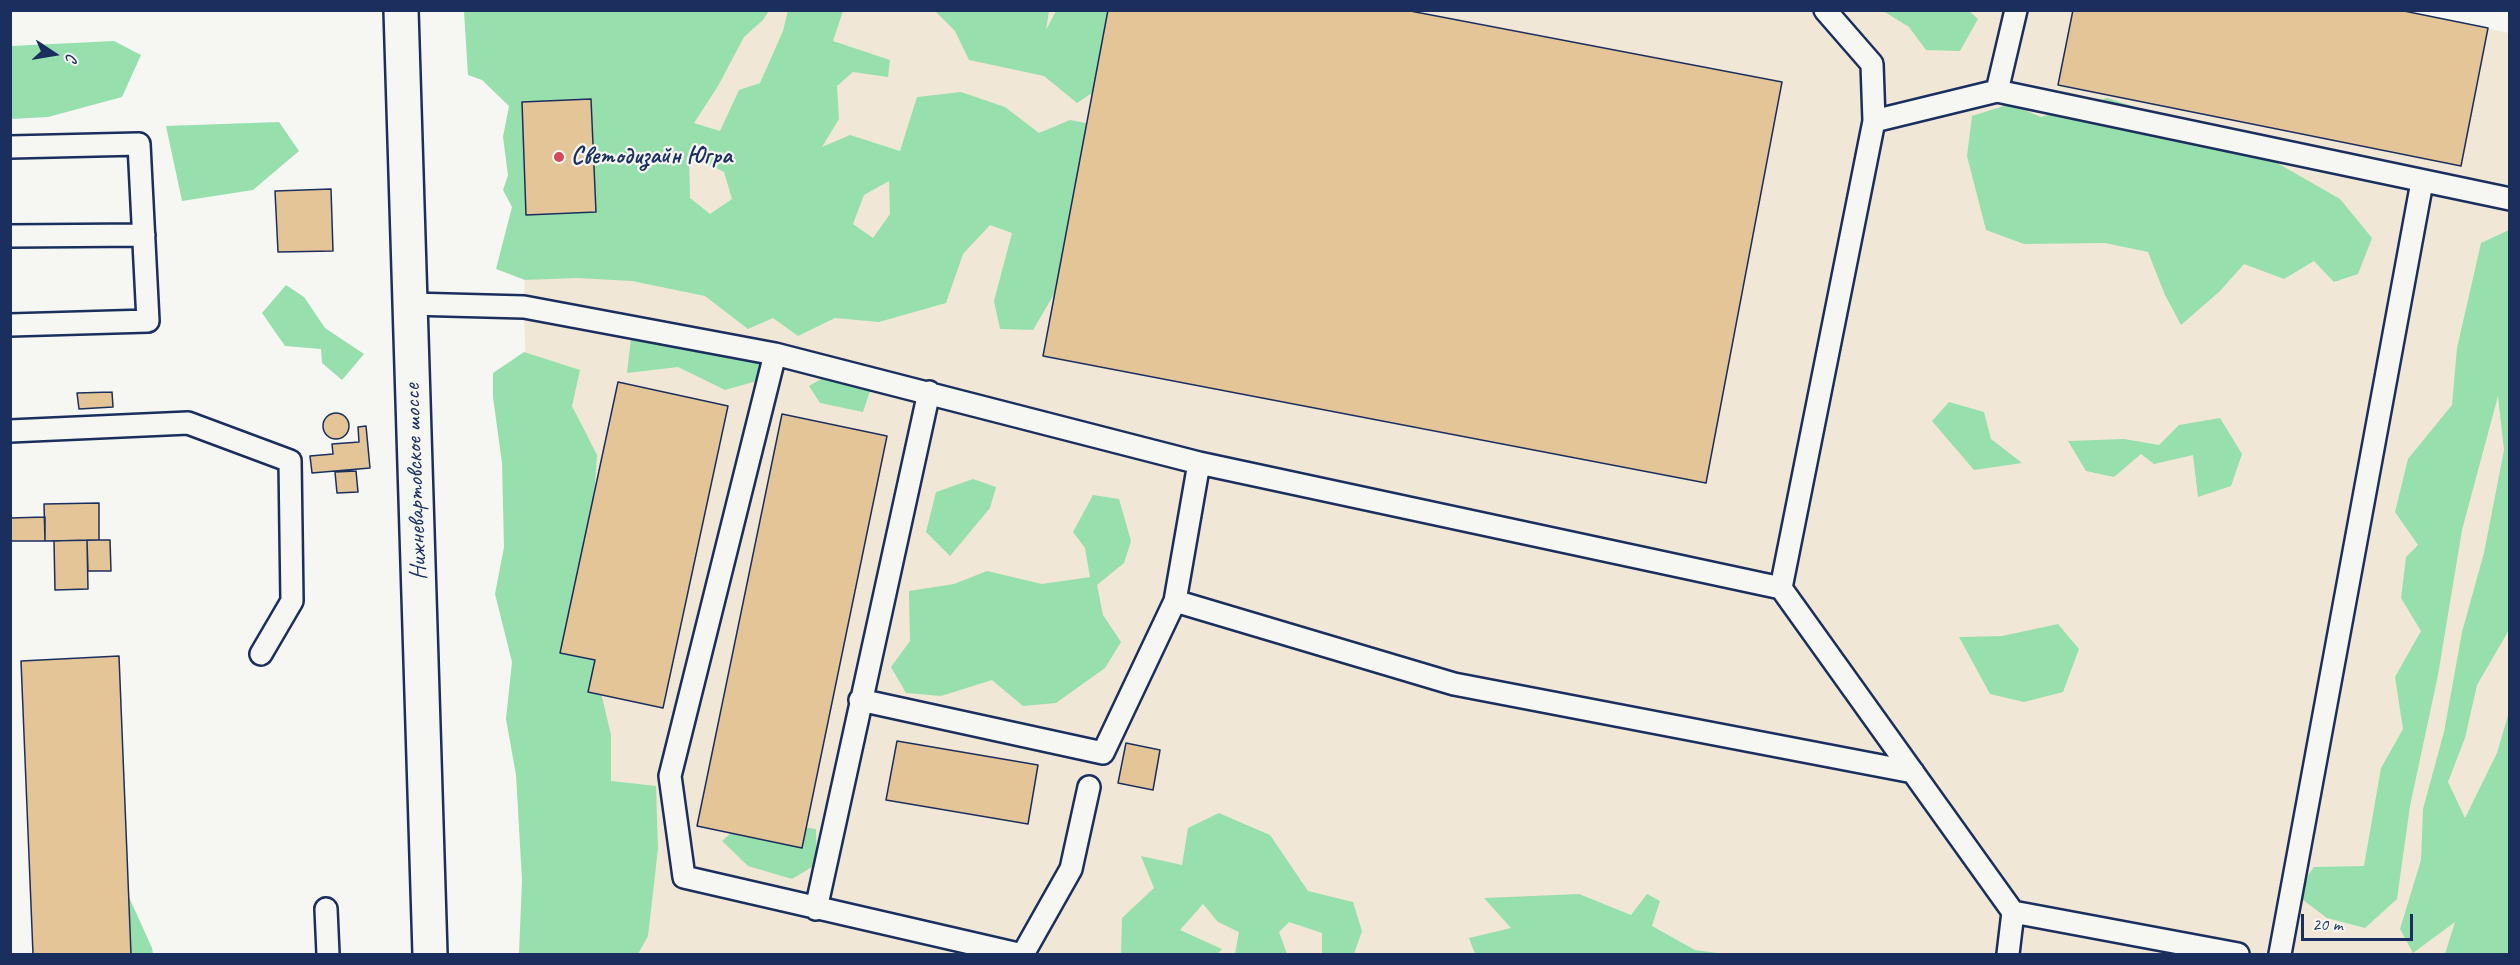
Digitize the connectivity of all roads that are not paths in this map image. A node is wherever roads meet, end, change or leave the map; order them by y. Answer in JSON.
{"nodes":[{"id":1,"x":401,"y":10,"type":"edge"},
{"id":2,"x":1825,"y":10,"type":"edge"},
{"id":3,"x":2016,"y":10,"type":"edge"},
{"id":4,"x":1997,"y":91,"type":"junction"},
{"id":5,"x":1874,"y":120,"type":"junction"},
{"id":6,"x":10,"y":147,"type":"edge"},
{"id":7,"x":2422,"y":182,"type":"junction"},
{"id":8,"x":2510,"y":199,"type":"edge"},
{"id":9,"x":144,"y":235,"type":"junction"},
{"id":10,"x":10,"y":236,"type":"edge"},
{"id":11,"x":410,"y":303,"type":"junction"},
{"id":12,"x":10,"y":325,"type":"edge"},
{"id":13,"x":774,"y":354,"type":"junction"},
{"id":14,"x":928,"y":392,"type":"junction"},
{"id":15,"x":10,"y":431,"type":"edge"},
{"id":16,"x":1199,"y":464,"type":"junction"},
{"id":17,"x":1782,"y":588,"type":"junction"},
{"id":18,"x":1175,"y":601,"type":"junction"},
{"id":19,"x":261,"y":654,"type":"dead end"},
{"id":20,"x":860,"y":700,"type":"junction"},
{"id":21,"x":1913,"y":772,"type":"junction"},
{"id":22,"x":1089,"y":787,"type":"dead end"},
{"id":23,"x":326,"y":909,"type":"dead end"},
{"id":24,"x":816,"y":909,"type":"junction"},
{"id":25,"x":2013,"y":912,"type":"junction"},
{"id":26,"x":328,"y":954,"type":"edge"},
{"id":27,"x":430,"y":954,"type":"edge"},
{"id":28,"x":1021,"y":954,"type":"edge"},
{"id":29,"x":2008,"y":954,"type":"edge"},
{"id":30,"x":2238,"y":954,"type":"edge"},
{"id":31,"x":2280,"y":954,"type":"edge"}],
"edges":[{"from":1,"to":11,"type":"street","name":"Нижневартовское шоссе"},
{"from":2,"to":5,"type":"lane"},
{"from":3,"to":4,"type":"lane"},
{"from":4,"to":5,"type":"lane"},
{"from":4,"to":7,"type":"lane"},
{"from":5,"to":17,"type":"lane"},
{"from":6,"to":9,"type":"lane"},
{"from":7,"to":8,"type":"lane"},
{"from":7,"to":31,"type":"lane"},
{"from":9,"to":10,"type":"lane"},
{"from":9,"to":12,"type":"lane"},
{"from":11,"to":13,"type":"lane"},
{"from":11,"to":27,"type":"street","name":"Нижневартовское шоссе"},
{"from":13,"to":14,"type":"lane"},
{"from":13,"to":24,"type":"lane"},
{"from":14,"to":16,"type":"lane"},
{"from":14,"to":20,"type":"lane"},
{"from":15,"to":19,"type":"lane"},
{"from":16,"to":17,"type":"lane"},
{"from":16,"to":18,"type":"lane"},
{"from":17,"to":21,"type":"lane"},
{"from":18,"to":20,"type":"lane"},
{"from":18,"to":21,"type":"lane"},
{"from":20,"to":24,"type":"lane"},
{"from":21,"to":25,"type":"lane"},
{"from":22,"to":28,"type":"lane"},
{"from":23,"to":26,"type":"lane"},
{"from":24,"to":28,"type":"lane"},
{"from":25,"to":29,"type":"lane"},
{"from":25,"to":30,"type":"lane"}]}
